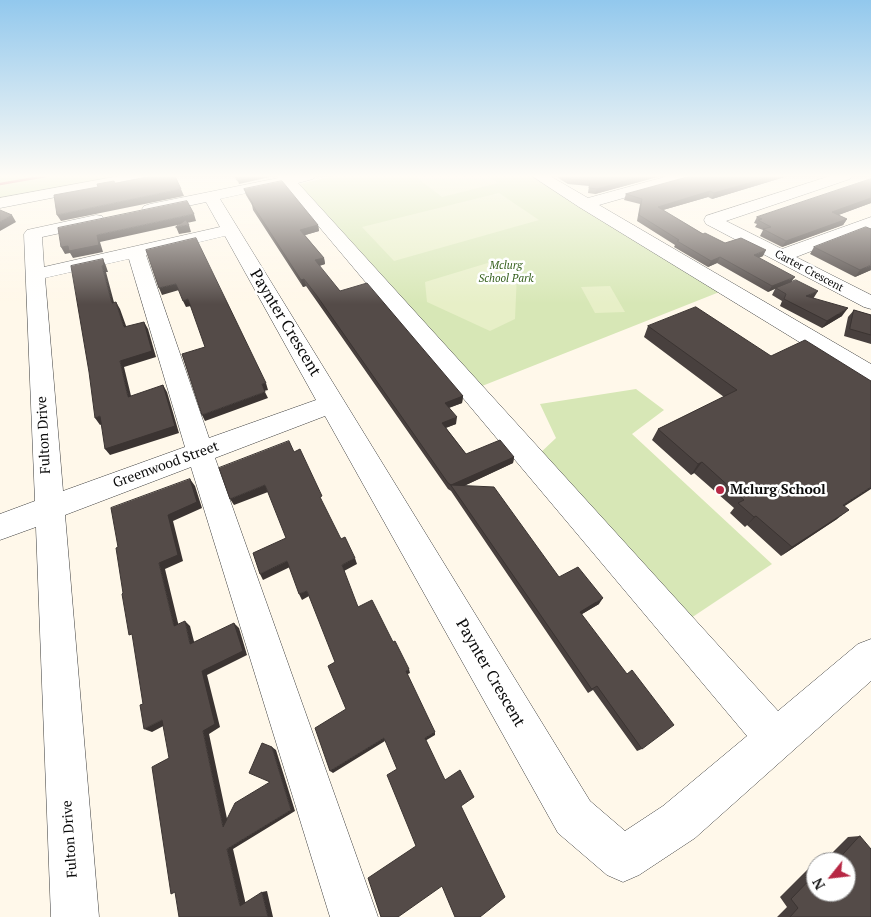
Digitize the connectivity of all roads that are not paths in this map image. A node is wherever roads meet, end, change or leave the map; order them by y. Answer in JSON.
{"nodes":[{"id":1,"x":103,"y":219,"type":"edge"},
{"id":2,"x":223,"y":219,"type":"edge"},
{"id":3,"x":330,"y":219,"type":"edge"},
{"id":4,"x":610,"y":219,"type":"edge"},
{"id":5,"x":716,"y":219,"type":"edge"},
{"id":6,"x":871,"y":222,"type":"edge"},
{"id":7,"x":230,"y":230,"type":"junction"},
{"id":8,"x":136,"y":251,"type":"junction"},
{"id":9,"x":781,"y":256,"type":"junction"},
{"id":10,"x":35,"y":275,"type":"junction"},
{"id":11,"x":871,"y":303,"type":"edge"},
{"id":12,"x":871,"y":376,"type":"edge"},
{"id":13,"x":333,"y":403,"type":"junction"},
{"id":14,"x":200,"y":453,"type":"junction"},
{"id":15,"x":49,"y":509,"type":"junction"},
{"id":16,"x":0,"y":527,"type":"edge"},
{"id":17,"x":871,"y":657,"type":"edge"},
{"id":18,"x":776,"y":738,"type":"junction"},
{"id":19,"x":75,"y":917,"type":"edge"},
{"id":20,"x":354,"y":917,"type":"edge"}],
"edges":[{"from":1,"to":10,"type":"street","name":"Fulton Drive"},
{"from":2,"to":7,"type":"street","name":"Paynter Crescent"},
{"from":3,"to":18,"type":"street"},
{"from":4,"to":12,"type":"street"},
{"from":5,"to":9,"type":"street","name":"Carter Crescent"},
{"from":6,"to":9,"type":"street"},
{"from":7,"to":8,"type":"street"},
{"from":7,"to":13,"type":"street","name":"Paynter Crescent"},
{"from":8,"to":10,"type":"street"},
{"from":8,"to":14,"type":"street"},
{"from":9,"to":11,"type":"street","name":"Carter Crescent"},
{"from":10,"to":15,"type":"street","name":"Fulton Drive"},
{"from":13,"to":14,"type":"street","name":"Greenwood Street"},
{"from":13,"to":18,"type":"street","name":"Paynter Crescent"},
{"from":14,"to":15,"type":"street","name":"Greenwood Street"},
{"from":14,"to":20,"type":"street"},
{"from":15,"to":16,"type":"street","name":"Greenwood Street"},
{"from":15,"to":19,"type":"street","name":"Fulton Drive"},
{"from":17,"to":18,"type":"street","name":"Paynter Crescent"}]}
